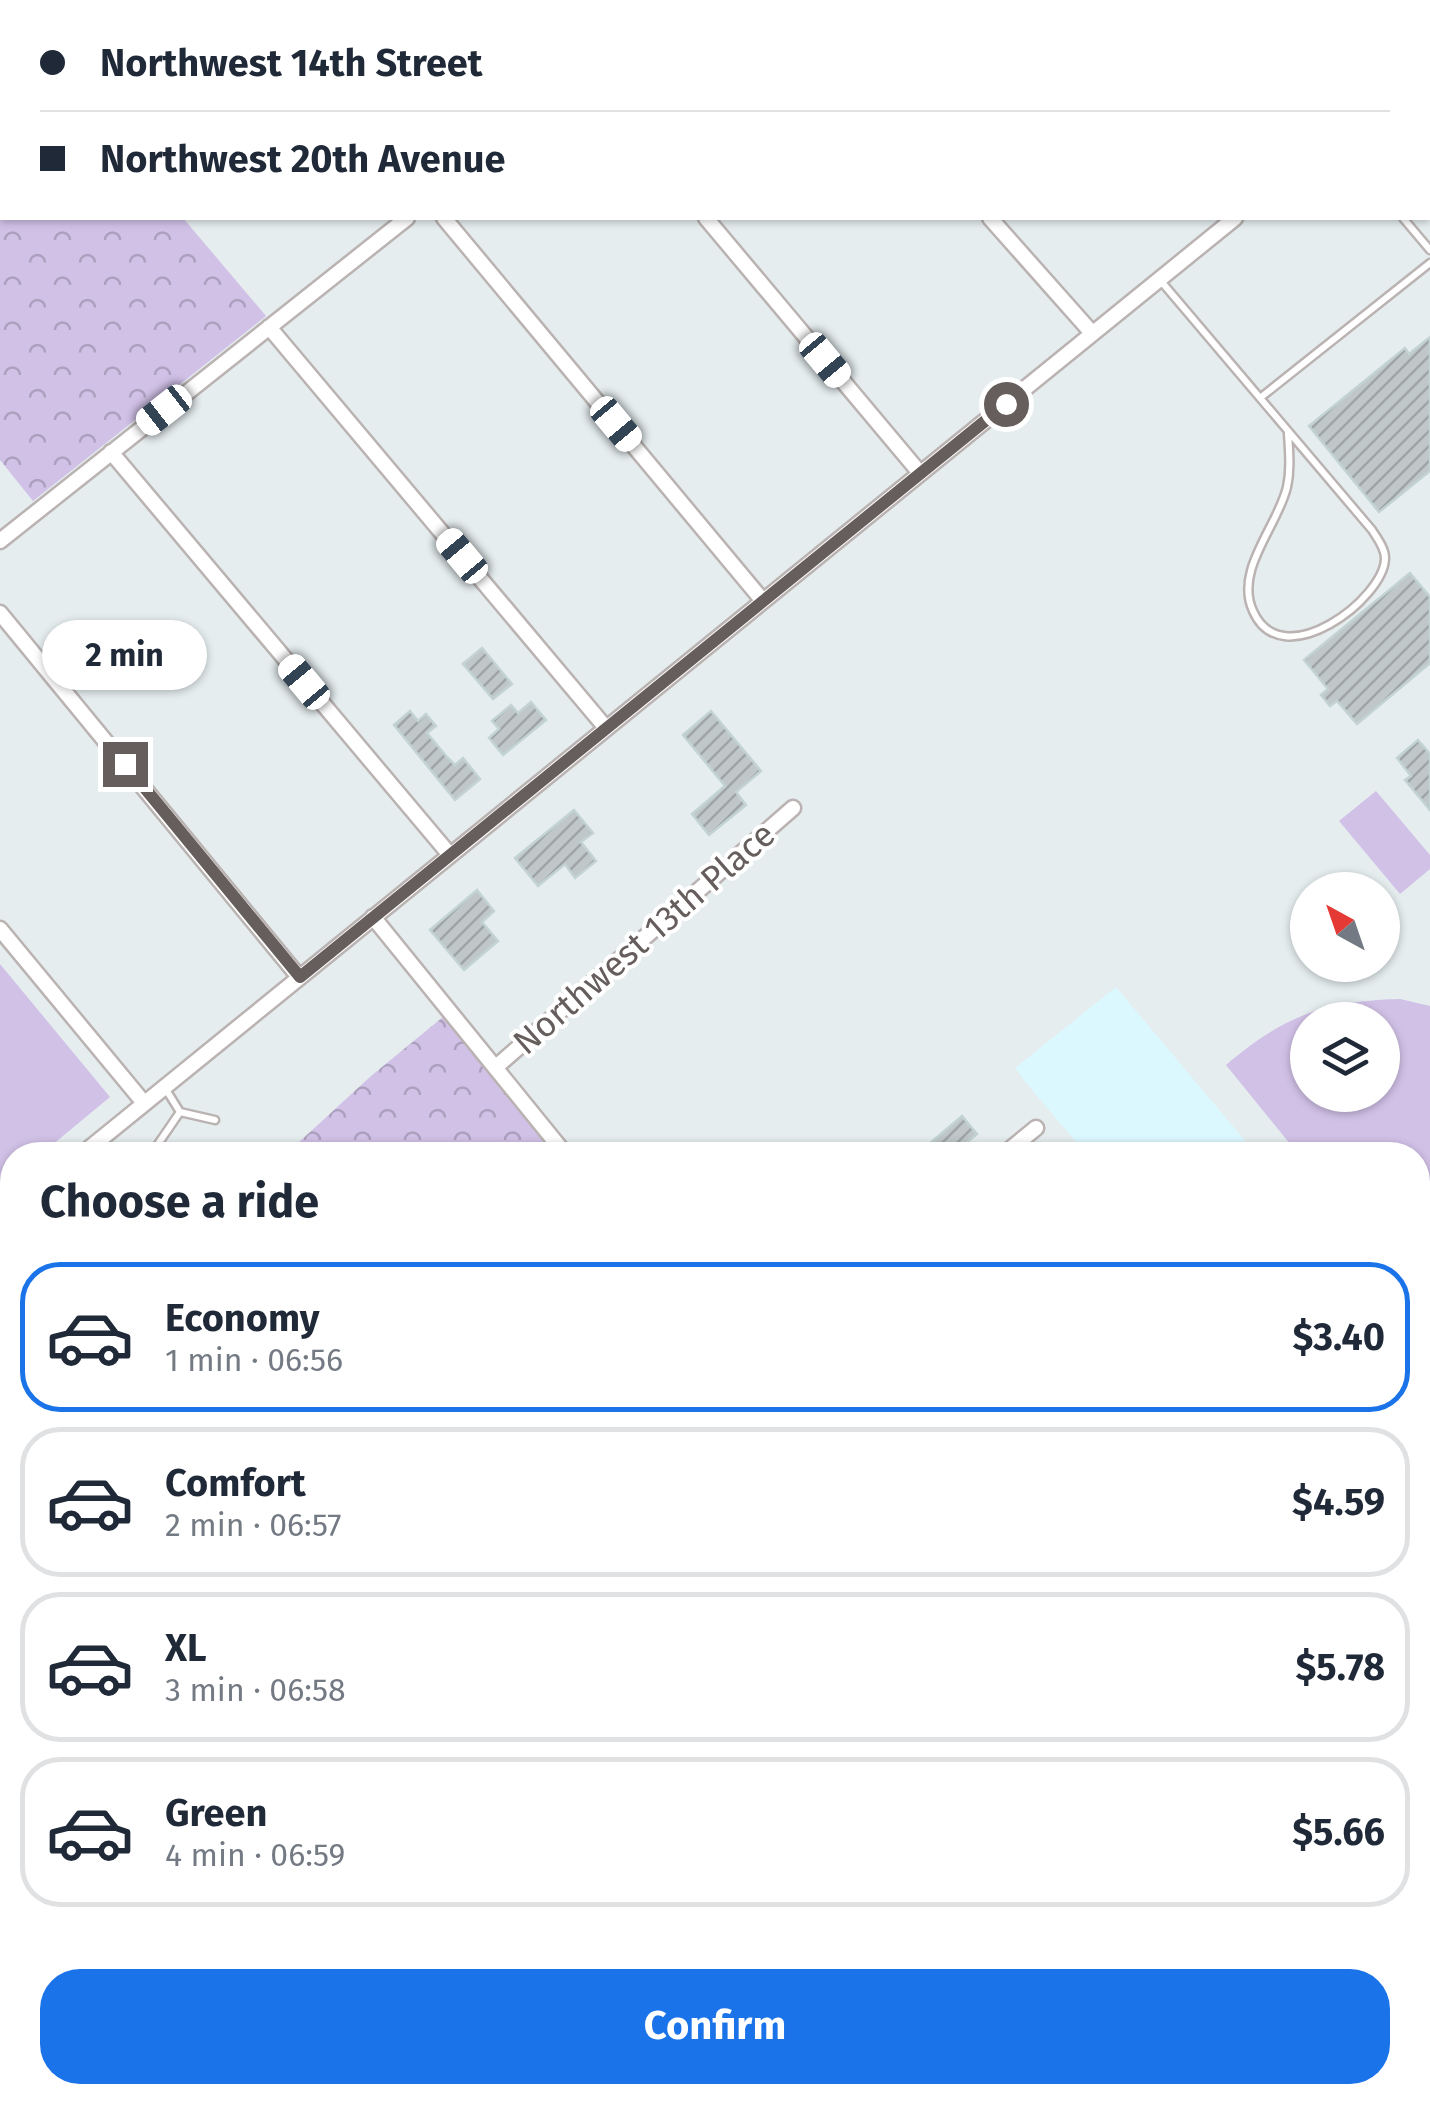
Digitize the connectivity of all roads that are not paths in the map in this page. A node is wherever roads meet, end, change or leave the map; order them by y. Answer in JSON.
{"nodes":[{"id":1,"x":404,"y":220,"type":"edge"},
{"id":2,"x":446,"y":220,"type":"edge"},
{"id":3,"x":708,"y":220,"type":"edge"},
{"id":4,"x":992,"y":220,"type":"edge"},
{"id":5,"x":1233,"y":220,"type":"edge"},
{"id":6,"x":1405,"y":220,"type":"edge"},
{"id":7,"x":1411,"y":220,"type":"edge"},
{"id":8,"x":1412,"y":228,"type":"junction"},
{"id":9,"x":1430,"y":250,"type":"edge"},
{"id":10,"x":1430,"y":263,"type":"edge"},
{"id":11,"x":1159,"y":279,"type":"junction"},
{"id":12,"x":269,"y":326,"type":"junction"},
{"id":13,"x":1092,"y":334,"type":"junction"},
{"id":14,"x":1260,"y":398,"type":"junction"},
{"id":15,"x":1288,"y":432,"type":"junction"},
{"id":16,"x":111,"y":452,"type":"junction"},
{"id":17,"x":920,"y":473,"type":"junction"},
{"id":18,"x":0,"y":541,"type":"edge"},
{"id":19,"x":763,"y":601,"type":"junction"},
{"id":20,"x":0,"y":613,"type":"edge"},
{"id":21,"x":606,"y":728,"type":"junction"},
{"id":22,"x":792,"y":808,"type":"dead end"},
{"id":23,"x":450,"y":855,"type":"junction"},
{"id":24,"x":373,"y":918,"type":"junction"},
{"id":25,"x":0,"y":929,"type":"edge"},
{"id":26,"x":300,"y":977,"type":"junction"},
{"id":27,"x":496,"y":1067,"type":"junction"},
{"id":28,"x":164,"y":1087,"type":"junction"},
{"id":29,"x":144,"y":1103,"type":"junction"},
{"id":30,"x":180,"y":1112,"type":"junction"},
{"id":31,"x":215,"y":1120,"type":"dead end"},
{"id":32,"x":1036,"y":1128,"type":"dead end"},
{"id":33,"x":97,"y":1142,"type":"edge"},
{"id":34,"x":159,"y":1142,"type":"edge"},
{"id":35,"x":556,"y":1142,"type":"edge"},
{"id":36,"x":1019,"y":1142,"type":"edge"}],
"edges":[{"from":1,"to":12,"type":"street"},
{"from":2,"to":19,"type":"street"},
{"from":3,"to":17,"type":"street"},
{"from":4,"to":13,"type":"street"},
{"from":5,"to":11,"type":"street"},
{"from":6,"to":8,"type":"lane"},
{"from":7,"to":8,"type":"lane"},
{"from":8,"to":9,"type":"lane"},
{"from":10,"to":14,"type":"lane"},
{"from":11,"to":13,"type":"street"},
{"from":11,"to":14,"type":"lane"},
{"from":12,"to":16,"type":"street"},
{"from":12,"to":21,"type":"street"},
{"from":13,"to":17,"type":"street"},
{"from":14,"to":15,"type":"lane"},
{"from":15,"to":15,"type":"lane"},
{"from":16,"to":18,"type":"street"},
{"from":16,"to":23,"type":"street"},
{"from":17,"to":19,"type":"street"},
{"from":19,"to":21,"type":"street"},
{"from":20,"to":26,"type":"street"},
{"from":21,"to":23,"type":"street"},
{"from":22,"to":27,"type":"street","name":"Northwest 13th Place"},
{"from":23,"to":24,"type":"street"},
{"from":24,"to":26,"type":"street"},
{"from":24,"to":27,"type":"street"},
{"from":25,"to":29,"type":"street"},
{"from":26,"to":28,"type":"street"},
{"from":27,"to":35,"type":"street"},
{"from":28,"to":29,"type":"street"},
{"from":28,"to":30,"type":"lane"},
{"from":29,"to":33,"type":"street"},
{"from":30,"to":31,"type":"lane"},
{"from":30,"to":34,"type":"lane"},
{"from":32,"to":36,"type":"street"}]}
